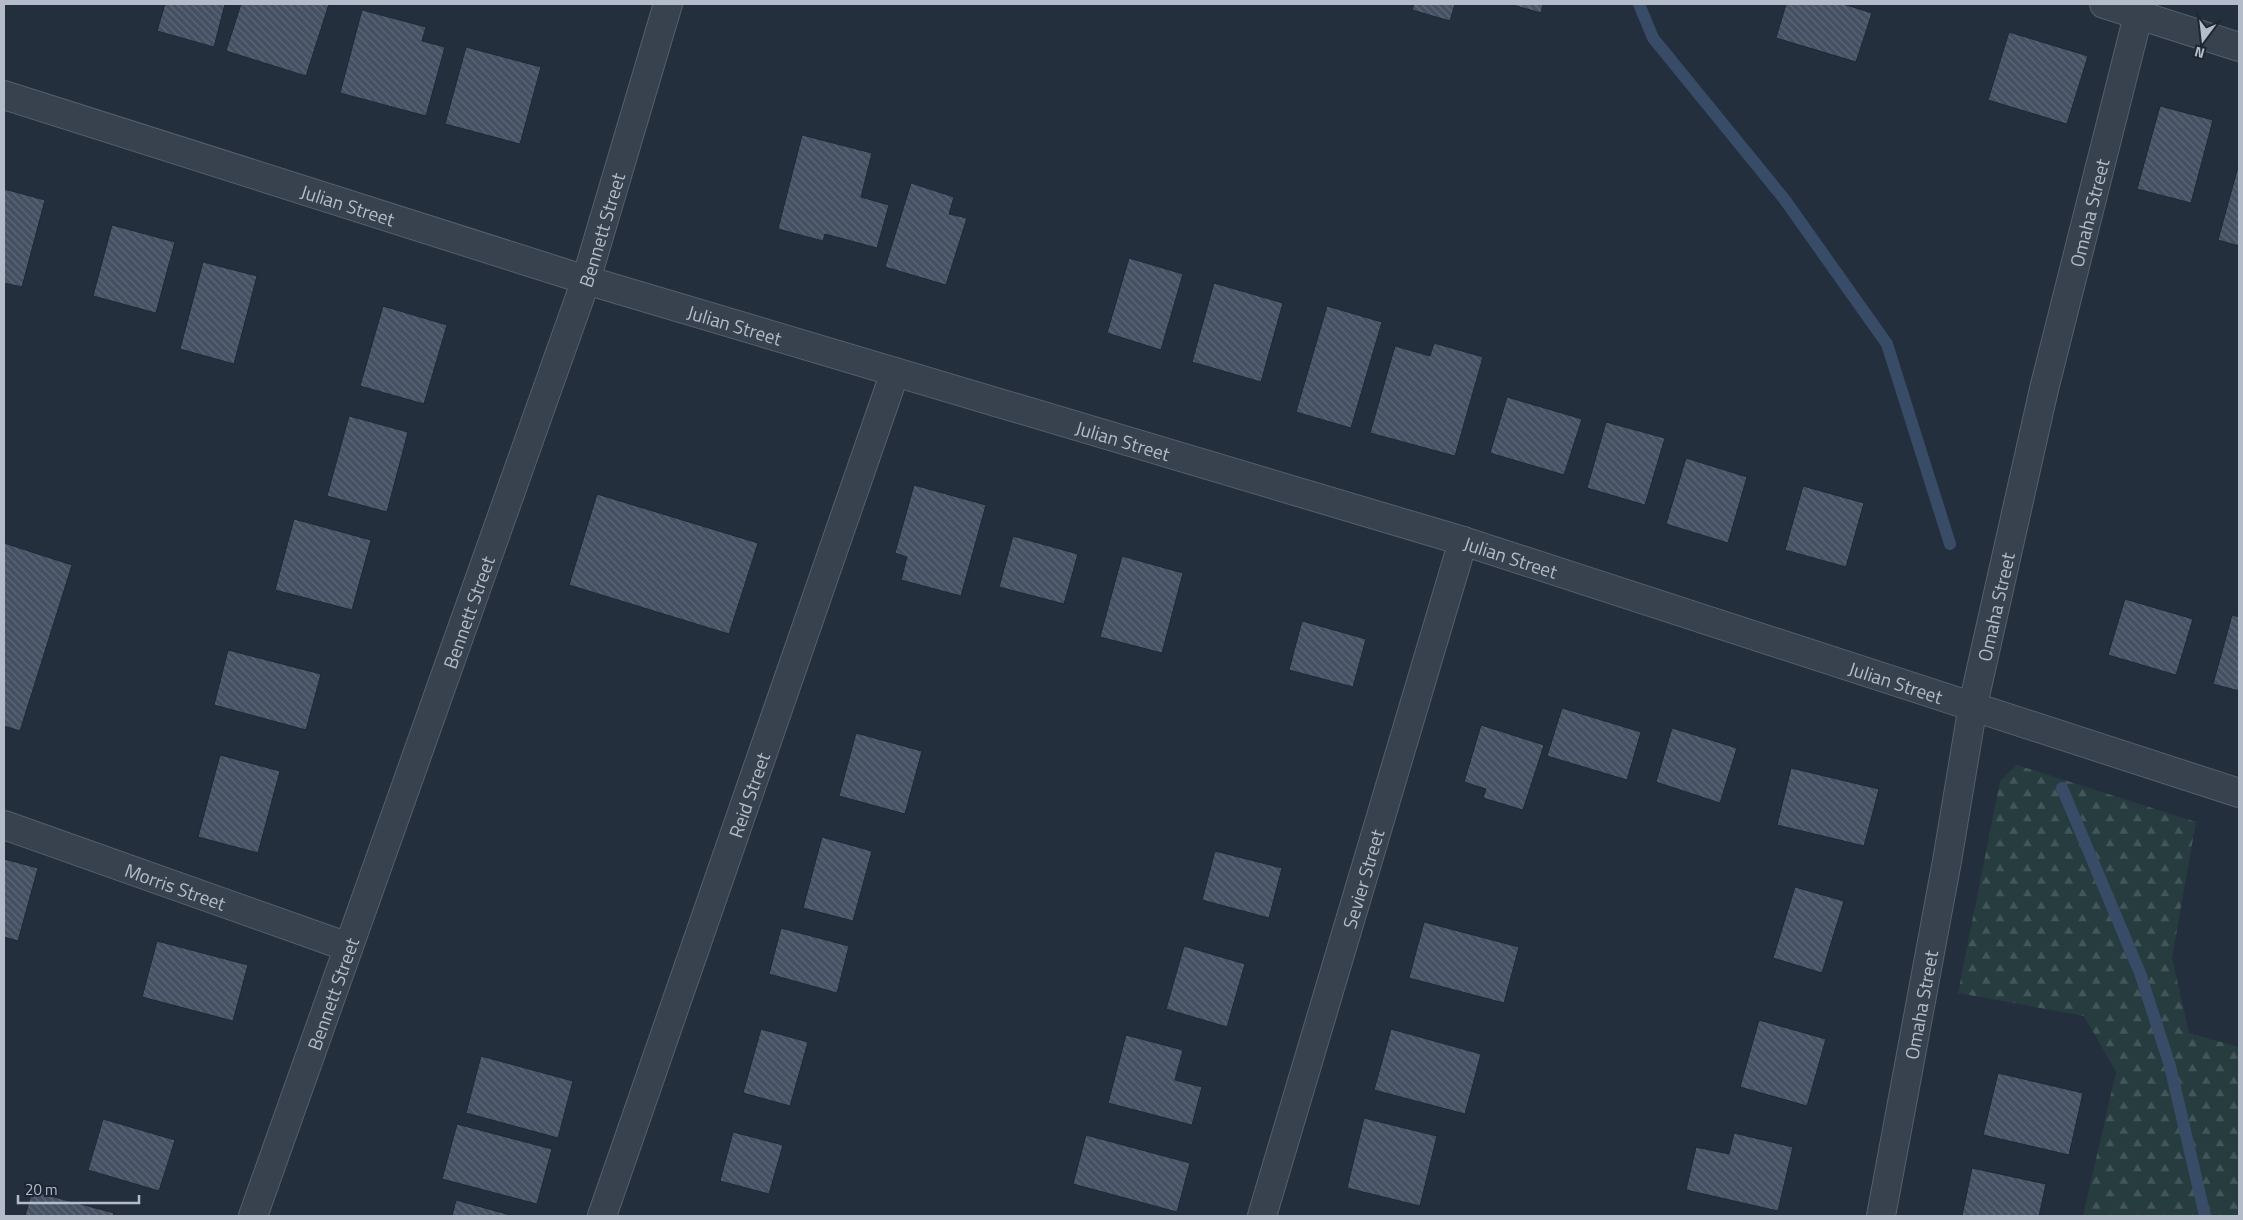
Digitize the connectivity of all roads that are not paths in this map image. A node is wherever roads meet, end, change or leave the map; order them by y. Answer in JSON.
{"nodes":[{"id":1,"x":668,"y":4,"type":"edge"},
{"id":2,"x":2104,"y":4,"type":"edge"},
{"id":3,"x":2140,"y":10,"type":"edge"},
{"id":4,"x":2239,"y":47,"type":"edge"},
{"id":5,"x":4,"y":95,"type":"edge"},
{"id":6,"x":586,"y":280,"type":"junction"},
{"id":7,"x":895,"y":372,"type":"junction"},
{"id":8,"x":1462,"y":541,"type":"junction"},
{"id":9,"x":1973,"y":705,"type":"junction"},
{"id":10,"x":2239,"y":792,"type":"edge"},
{"id":11,"x":4,"y":826,"type":"edge"},
{"id":12,"x":348,"y":947,"type":"junction"},
{"id":13,"x":253,"y":1216,"type":"edge"},
{"id":14,"x":602,"y":1216,"type":"edge"},
{"id":15,"x":1262,"y":1216,"type":"edge"},
{"id":16,"x":1881,"y":1216,"type":"edge"}],
"edges":[{"from":1,"to":6,"type":"street","name":"Bennett Street"},
{"from":2,"to":3,"type":"street"},
{"from":3,"to":4,"type":"street"},
{"from":3,"to":9,"type":"street","name":"Omaha Street"},
{"from":5,"to":6,"type":"street","name":"Julian Street"},
{"from":6,"to":7,"type":"street","name":"Julian Street"},
{"from":6,"to":12,"type":"street","name":"Bennett Street"},
{"from":7,"to":8,"type":"street","name":"Julian Street"},
{"from":7,"to":14,"type":"street","name":"Reid Street"},
{"from":8,"to":9,"type":"street","name":"Julian Street"},
{"from":8,"to":15,"type":"street","name":"Sevier Street"},
{"from":9,"to":10,"type":"street","name":"Julian Street"},
{"from":9,"to":16,"type":"street","name":"Omaha Street"},
{"from":11,"to":12,"type":"street","name":"Morris Street"},
{"from":12,"to":13,"type":"street","name":"Bennett Street"}]}
